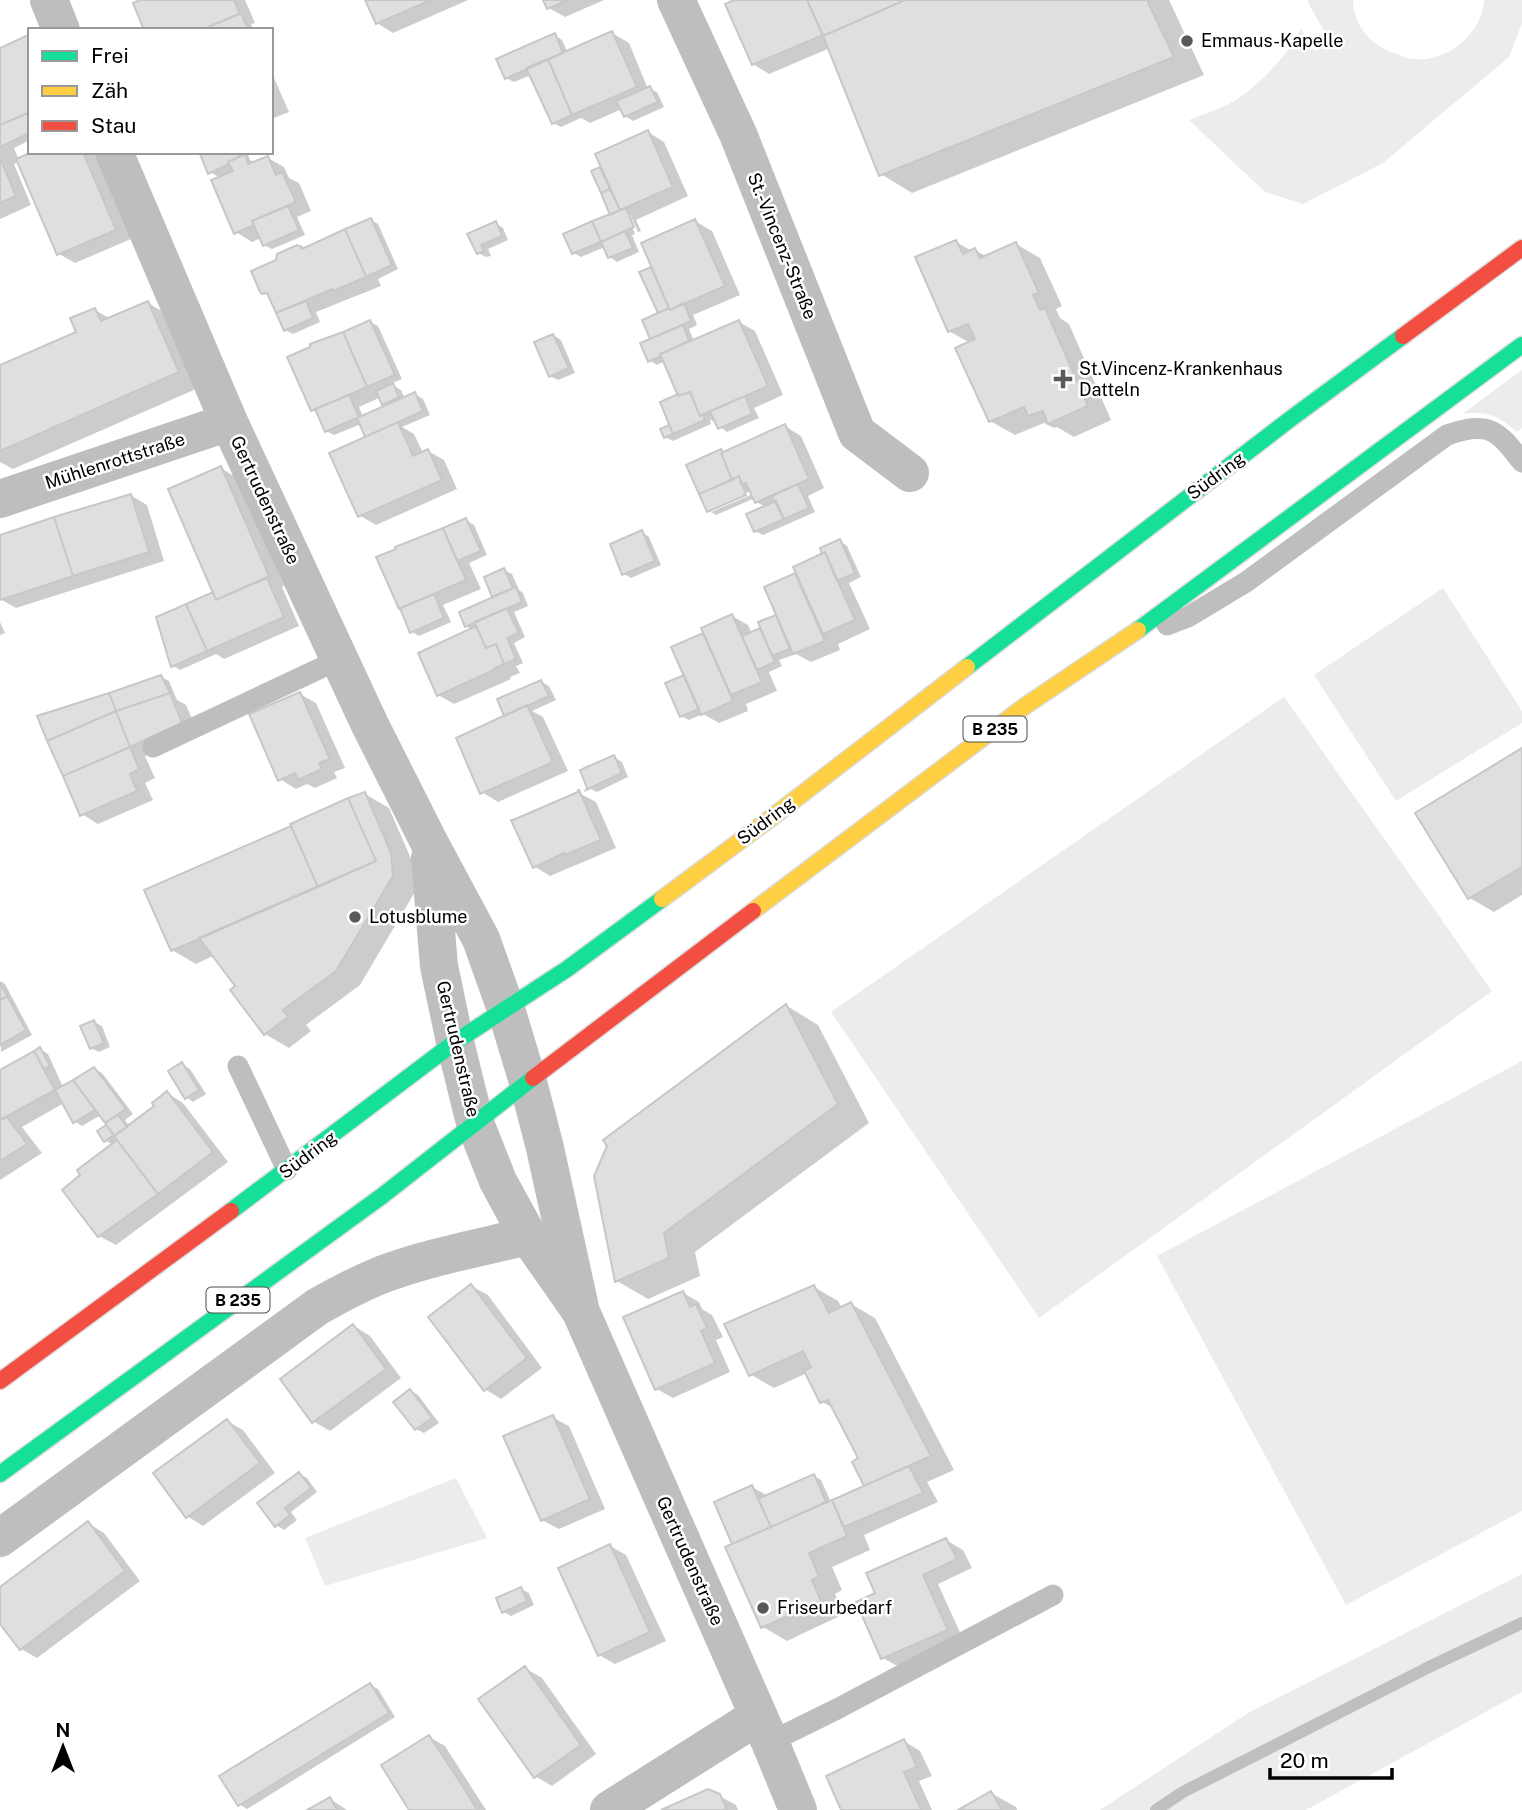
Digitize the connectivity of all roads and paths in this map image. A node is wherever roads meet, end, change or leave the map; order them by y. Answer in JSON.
{"nodes":[{"id":1,"x":49,"y":0,"type":"edge"},
{"id":2,"x":676,"y":0,"type":"edge"},
{"id":3,"x":60,"y":28,"type":"edge"},
{"id":4,"x":115,"y":154,"type":"edge"},
{"id":5,"x":1522,"y":248,"type":"edge"},
{"id":6,"x":1522,"y":345,"type":"edge"},
{"id":7,"x":229,"y":422,"type":"junction"},
{"id":8,"x":1522,"y":462,"type":"edge"},
{"id":9,"x":910,"y":473,"type":"dead end"},
{"id":10,"x":0,"y":499,"type":"edge"},
{"id":11,"x":1116,"y":646,"type":"junction"},
{"id":12,"x":340,"y":659,"type":"junction"},
{"id":13,"x":153,"y":747,"type":"dead end"},
{"id":14,"x":429,"y":842,"type":"junction"},
{"id":15,"x":506,"y":1009,"type":"junction"},
{"id":16,"x":455,"y":1042,"type":"junction"},
{"id":17,"x":238,"y":1066,"type":"dead end"},
{"id":18,"x":528,"y":1082,"type":"junction"},
{"id":19,"x":475,"y":1123,"type":"junction"},
{"id":20,"x":287,"y":1170,"type":"junction"},
{"id":21,"x":528,"y":1236,"type":"junction"},
{"id":22,"x":581,"y":1312,"type":"junction"},
{"id":23,"x":0,"y":1381,"type":"edge"},
{"id":24,"x":0,"y":1474,"type":"edge"},
{"id":25,"x":0,"y":1538,"type":"edge"},
{"id":26,"x":1053,"y":1595,"type":"dead end"},
{"id":27,"x":764,"y":1729,"type":"junction"},
{"id":28,"x":608,"y":1810,"type":"edge"},
{"id":29,"x":798,"y":1810,"type":"edge"}],
"edges":[{"from":1,"to":3,"type":"street"},
{"from":2,"to":9,"type":"street","name":"St.-Vincenz-Straße"},
{"from":4,"to":7,"type":"street","name":"Gertrudenstraße"},
{"from":5,"to":15,"type":"main road","name":"Südring"},
{"from":6,"to":11,"type":"main road","number":"B 235"},
{"from":7,"to":10,"type":"street","name":"Mühlenrottstraße"},
{"from":7,"to":12,"type":"street","name":"Gertrudenstraße"},
{"from":8,"to":11,"type":"lane"},
{"from":11,"to":18,"type":"main road","number":"B 235"},
{"from":12,"to":13,"type":"lane"},
{"from":12,"to":14,"type":"street","name":"Gertrudenstraße"},
{"from":14,"to":15,"type":"street","name":"Gertrudenstraße"},
{"from":14,"to":16,"type":"street","name":"Gertrudenstraße"},
{"from":15,"to":16,"type":"main road","name":"Südring"},
{"from":15,"to":18,"type":"street","name":"Gertrudenstraße"},
{"from":16,"to":19,"type":"street","name":"Gertrudenstraße"},
{"from":16,"to":20,"type":"main road","name":"Südring"},
{"from":17,"to":20,"type":"lane"},
{"from":18,"to":19,"type":"main road","number":"B 235"},
{"from":18,"to":22,"type":"street","name":"Gertrudenstraße"},
{"from":19,"to":21,"type":"street","name":"Gertrudenstraße"},
{"from":19,"to":24,"type":"main road","number":"B 235"},
{"from":20,"to":23,"type":"main road","name":"Südring"},
{"from":21,"to":22,"type":"street","name":"Gertrudenstraße"},
{"from":21,"to":25,"type":"street"},
{"from":22,"to":27,"type":"street","name":"Gertrudenstraße"},
{"from":26,"to":27,"type":"lane"},
{"from":27,"to":28,"type":"street"},
{"from":27,"to":29,"type":"street","name":"Gertrudenstraße"}]}
